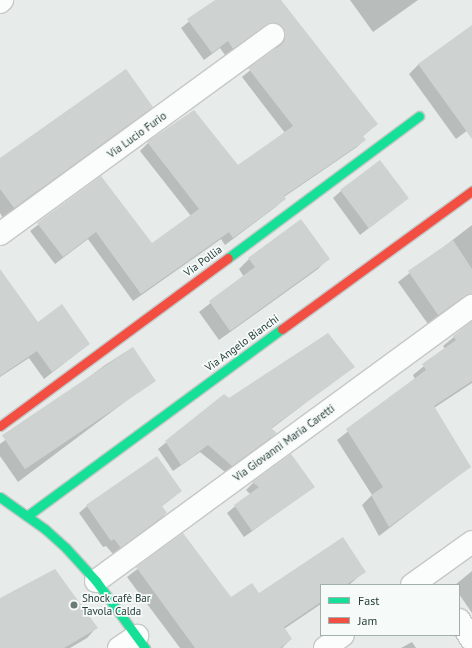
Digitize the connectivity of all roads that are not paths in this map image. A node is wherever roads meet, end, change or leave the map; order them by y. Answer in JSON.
{"nodes":[{"id":1,"x":273,"y":35,"type":"dead end"},
{"id":2,"x":419,"y":116,"type":"dead end"},
{"id":3,"x":472,"y":191,"type":"edge"},
{"id":4,"x":0,"y":234,"type":"edge"},
{"id":5,"x":472,"y":306,"type":"edge"},
{"id":6,"x":0,"y":426,"type":"edge"},
{"id":7,"x":0,"y":497,"type":"edge"},
{"id":8,"x":27,"y":516,"type":"junction"},
{"id":9,"x":472,"y":542,"type":"edge"},
{"id":10,"x":96,"y":581,"type":"junction"},
{"id":11,"x":426,"y":581,"type":"edge"},
{"id":12,"x":460,"y":622,"type":"edge"},
{"id":13,"x":342,"y":636,"type":"edge"},
{"id":14,"x":472,"y":640,"type":"edge"},
{"id":15,"x":141,"y":642,"type":"edge"},
{"id":16,"x":119,"y":648,"type":"edge"},
{"id":17,"x":325,"y":648,"type":"edge"}],
"edges":[{"from":1,"to":4,"type":"street","name":"Via Lucio Furio"},
{"from":2,"to":6,"type":"street","name":"Via Pollia"},
{"from":3,"to":8,"type":"street","name":"Via Angelo Bianchi"},
{"from":5,"to":10,"type":"street","name":"Via Giovanni Maria Caretti"},
{"from":7,"to":8,"type":"street"},
{"from":8,"to":10,"type":"street"},
{"from":9,"to":11,"type":"street"},
{"from":10,"to":15,"type":"street"},
{"from":12,"to":14,"type":"street"},
{"from":13,"to":17,"type":"street"},
{"from":15,"to":16,"type":"street"}]}
